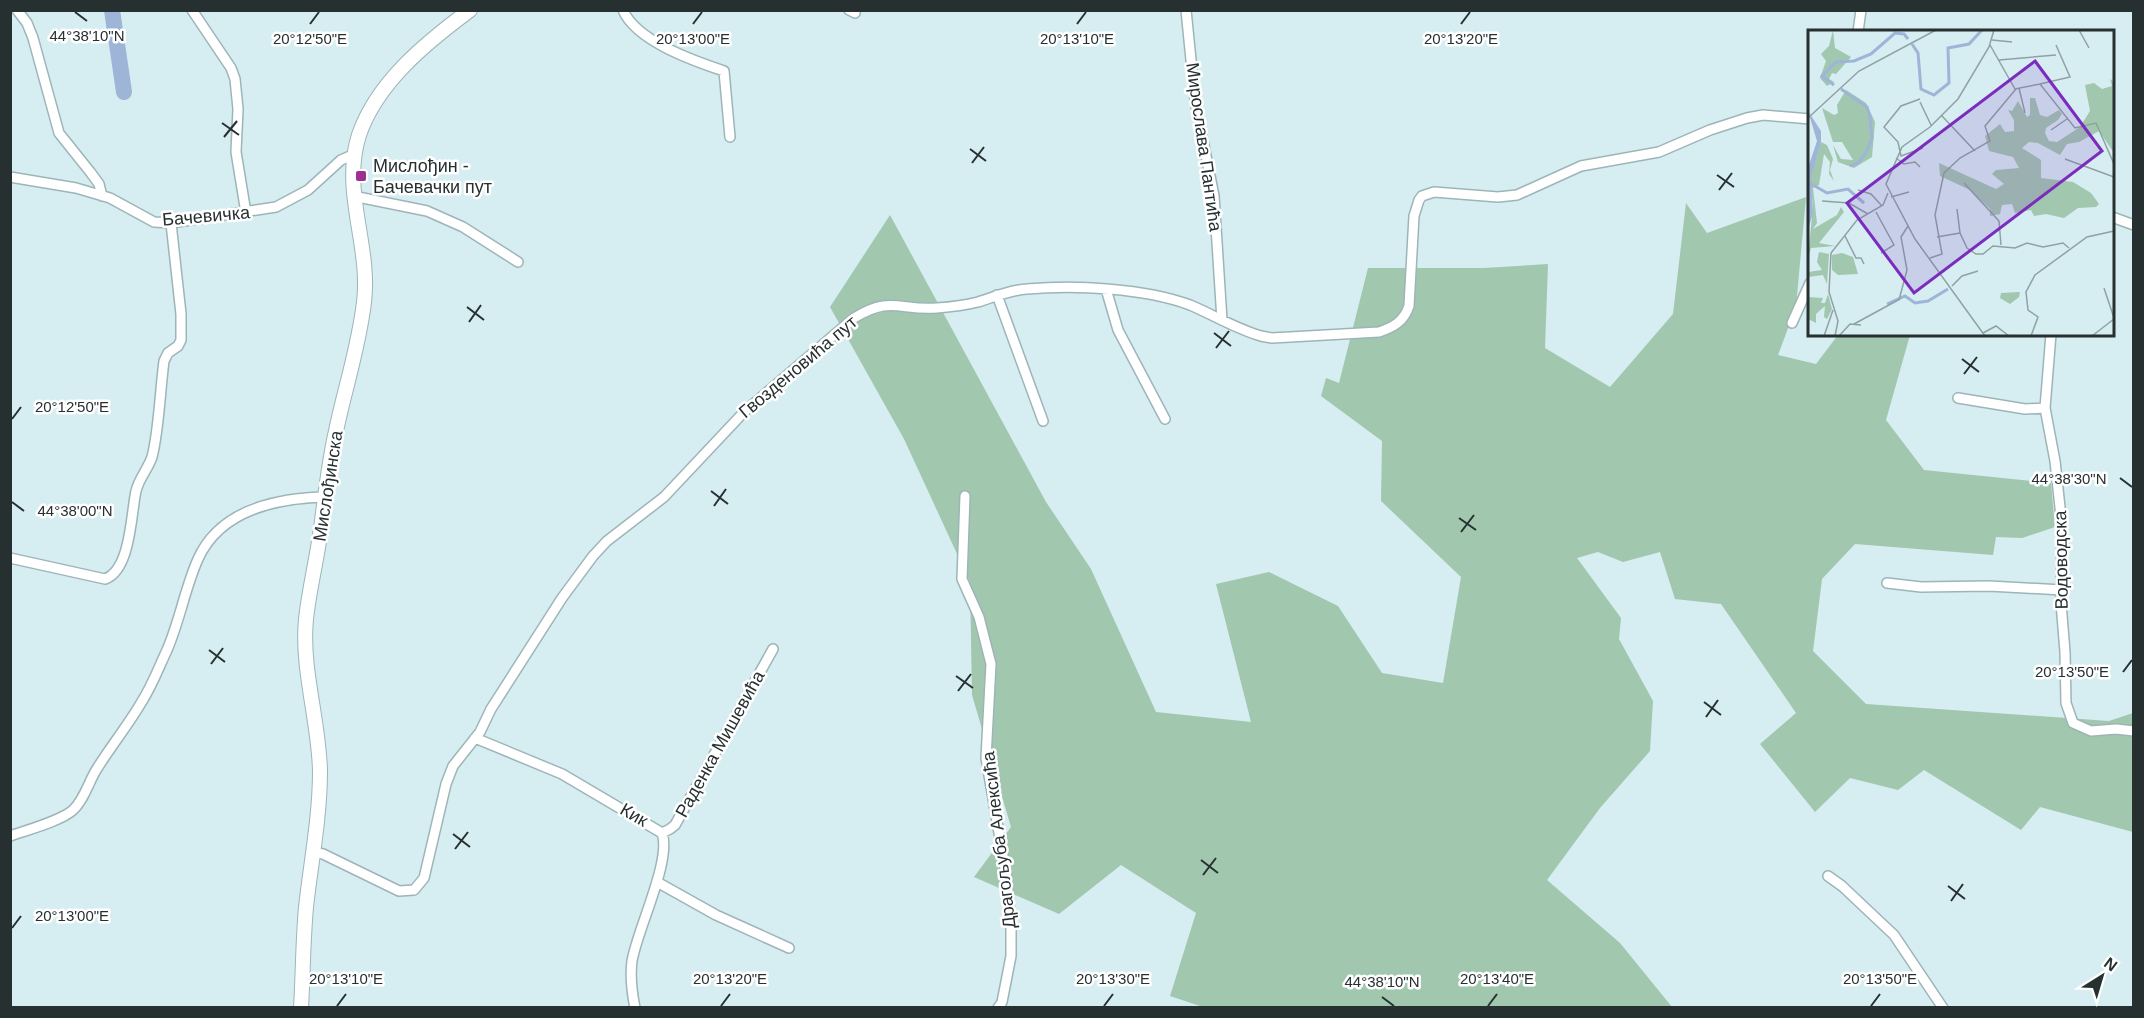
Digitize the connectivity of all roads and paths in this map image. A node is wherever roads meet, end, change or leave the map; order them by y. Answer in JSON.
{"nodes":[{"id":1,"x":16,"y":10,"type":"edge"},
{"id":2,"x":192,"y":10,"type":"edge"},
{"id":3,"x":470,"y":10,"type":"edge"},
{"id":4,"x":623,"y":10,"type":"edge"},
{"id":5,"x":1186,"y":10,"type":"edge"},
{"id":6,"x":1861,"y":10,"type":"edge"},
{"id":7,"x":1858,"y":30,"type":"edge"},
{"id":8,"x":1808,"y":119,"type":"edge"},
{"id":9,"x":730,"y":137,"type":"dead end"},
{"id":10,"x":355,"y":154,"type":"junction"},
{"id":11,"x":10,"y":177,"type":"edge"},
{"id":12,"x":102,"y":195,"type":"junction"},
{"id":13,"x":354,"y":196,"type":"junction"},
{"id":14,"x":246,"y":213,"type":"junction"},
{"id":15,"x":2114,"y":218,"type":"edge"},
{"id":16,"x":171,"y":223,"type":"junction"},
{"id":17,"x":2133,"y":225,"type":"edge"},
{"id":18,"x":518,"y":262,"type":"dead end"},
{"id":19,"x":1808,"y":285,"type":"edge"},
{"id":20,"x":1106,"y":289,"type":"junction"},
{"id":21,"x":997,"y":295,"type":"junction"},
{"id":22,"x":1222,"y":320,"type":"junction"},
{"id":23,"x":1792,"y":323,"type":"dead end"},
{"id":24,"x":2051,"y":336,"type":"edge"},
{"id":25,"x":1958,"y":398,"type":"dead end"},
{"id":26,"x":2044,"y":408,"type":"junction"},
{"id":27,"x":1164,"y":419,"type":"dead end"},
{"id":28,"x":1042,"y":421,"type":"dead end"},
{"id":29,"x":965,"y":496,"type":"dead end"},
{"id":30,"x":326,"y":497,"type":"junction"},
{"id":31,"x":10,"y":558,"type":"edge"},
{"id":32,"x":1887,"y":583,"type":"dead end"},
{"id":33,"x":2062,"y":590,"type":"junction"},
{"id":34,"x":773,"y":649,"type":"dead end"},
{"id":35,"x":2133,"y":731,"type":"edge"},
{"id":36,"x":475,"y":738,"type":"junction"},
{"id":37,"x":662,"y":833,"type":"junction"},
{"id":38,"x":10,"y":836,"type":"edge"},
{"id":39,"x":313,"y":852,"type":"junction"},
{"id":40,"x":1828,"y":876,"type":"dead end"},
{"id":41,"x":657,"y":882,"type":"junction"},
{"id":42,"x":789,"y":948,"type":"dead end"},
{"id":43,"x":301,"y":1008,"type":"edge"},
{"id":44,"x":635,"y":1008,"type":"edge"},
{"id":45,"x":998,"y":1008,"type":"edge"},
{"id":46,"x":1943,"y":1008,"type":"edge"}],
"edges":[{"from":1,"to":12,"type":"street"},
{"from":2,"to":14,"type":"street"},
{"from":3,"to":10,"type":"main road","name":"Мислођинска"},
{"from":4,"to":9,"type":"street"},
{"from":5,"to":22,"type":"street","name":"Мирослава Пантића"},
{"from":6,"to":7,"type":"street"},
{"from":8,"to":22,"type":"street","name":"Гвозденовића пут"},
{"from":10,"to":13,"type":"main road","name":"Мислођинска"},
{"from":10,"to":14,"type":"street","name":"Бачевичка"},
{"from":11,"to":12,"type":"street","name":"Бачевичка"},
{"from":12,"to":16,"type":"street","name":"Бачевичка"},
{"from":13,"to":18,"type":"street"},
{"from":13,"to":30,"type":"main road","name":"Мислођинска"},
{"from":14,"to":16,"type":"street","name":"Бачевичка"},
{"from":15,"to":17,"type":"street"},
{"from":16,"to":31,"type":"street"},
{"from":19,"to":23,"type":"street"},
{"from":20,"to":21,"type":"street","name":"Гвозденовића пут"},
{"from":20,"to":22,"type":"street","name":"Гвозденовића пут"},
{"from":20,"to":27,"type":"street"},
{"from":21,"to":28,"type":"street"},
{"from":21,"to":36,"type":"street","name":"Гвозденовића пут"},
{"from":24,"to":26,"type":"street","name":"Водоводска"},
{"from":25,"to":26,"type":"street"},
{"from":26,"to":33,"type":"street","name":"Водоводска"},
{"from":29,"to":45,"type":"street","name":"Драгољуба Алексића"},
{"from":30,"to":38,"type":"street"},
{"from":30,"to":39,"type":"main road","name":"Мислођинска"},
{"from":32,"to":33,"type":"street"},
{"from":33,"to":35,"type":"street","name":"Водоводска"},
{"from":34,"to":37,"type":"street","name":"Раденка Мишевића"},
{"from":36,"to":37,"type":"street","name":"Кик"},
{"from":36,"to":39,"type":"street","name":"Гвозденовића пут"},
{"from":37,"to":41,"type":"street","name":"Кик"},
{"from":39,"to":43,"type":"main road","name":"Мислођинска"},
{"from":40,"to":46,"type":"street"},
{"from":41,"to":42,"type":"street"},
{"from":41,"to":44,"type":"street","name":"Кик"}]}
